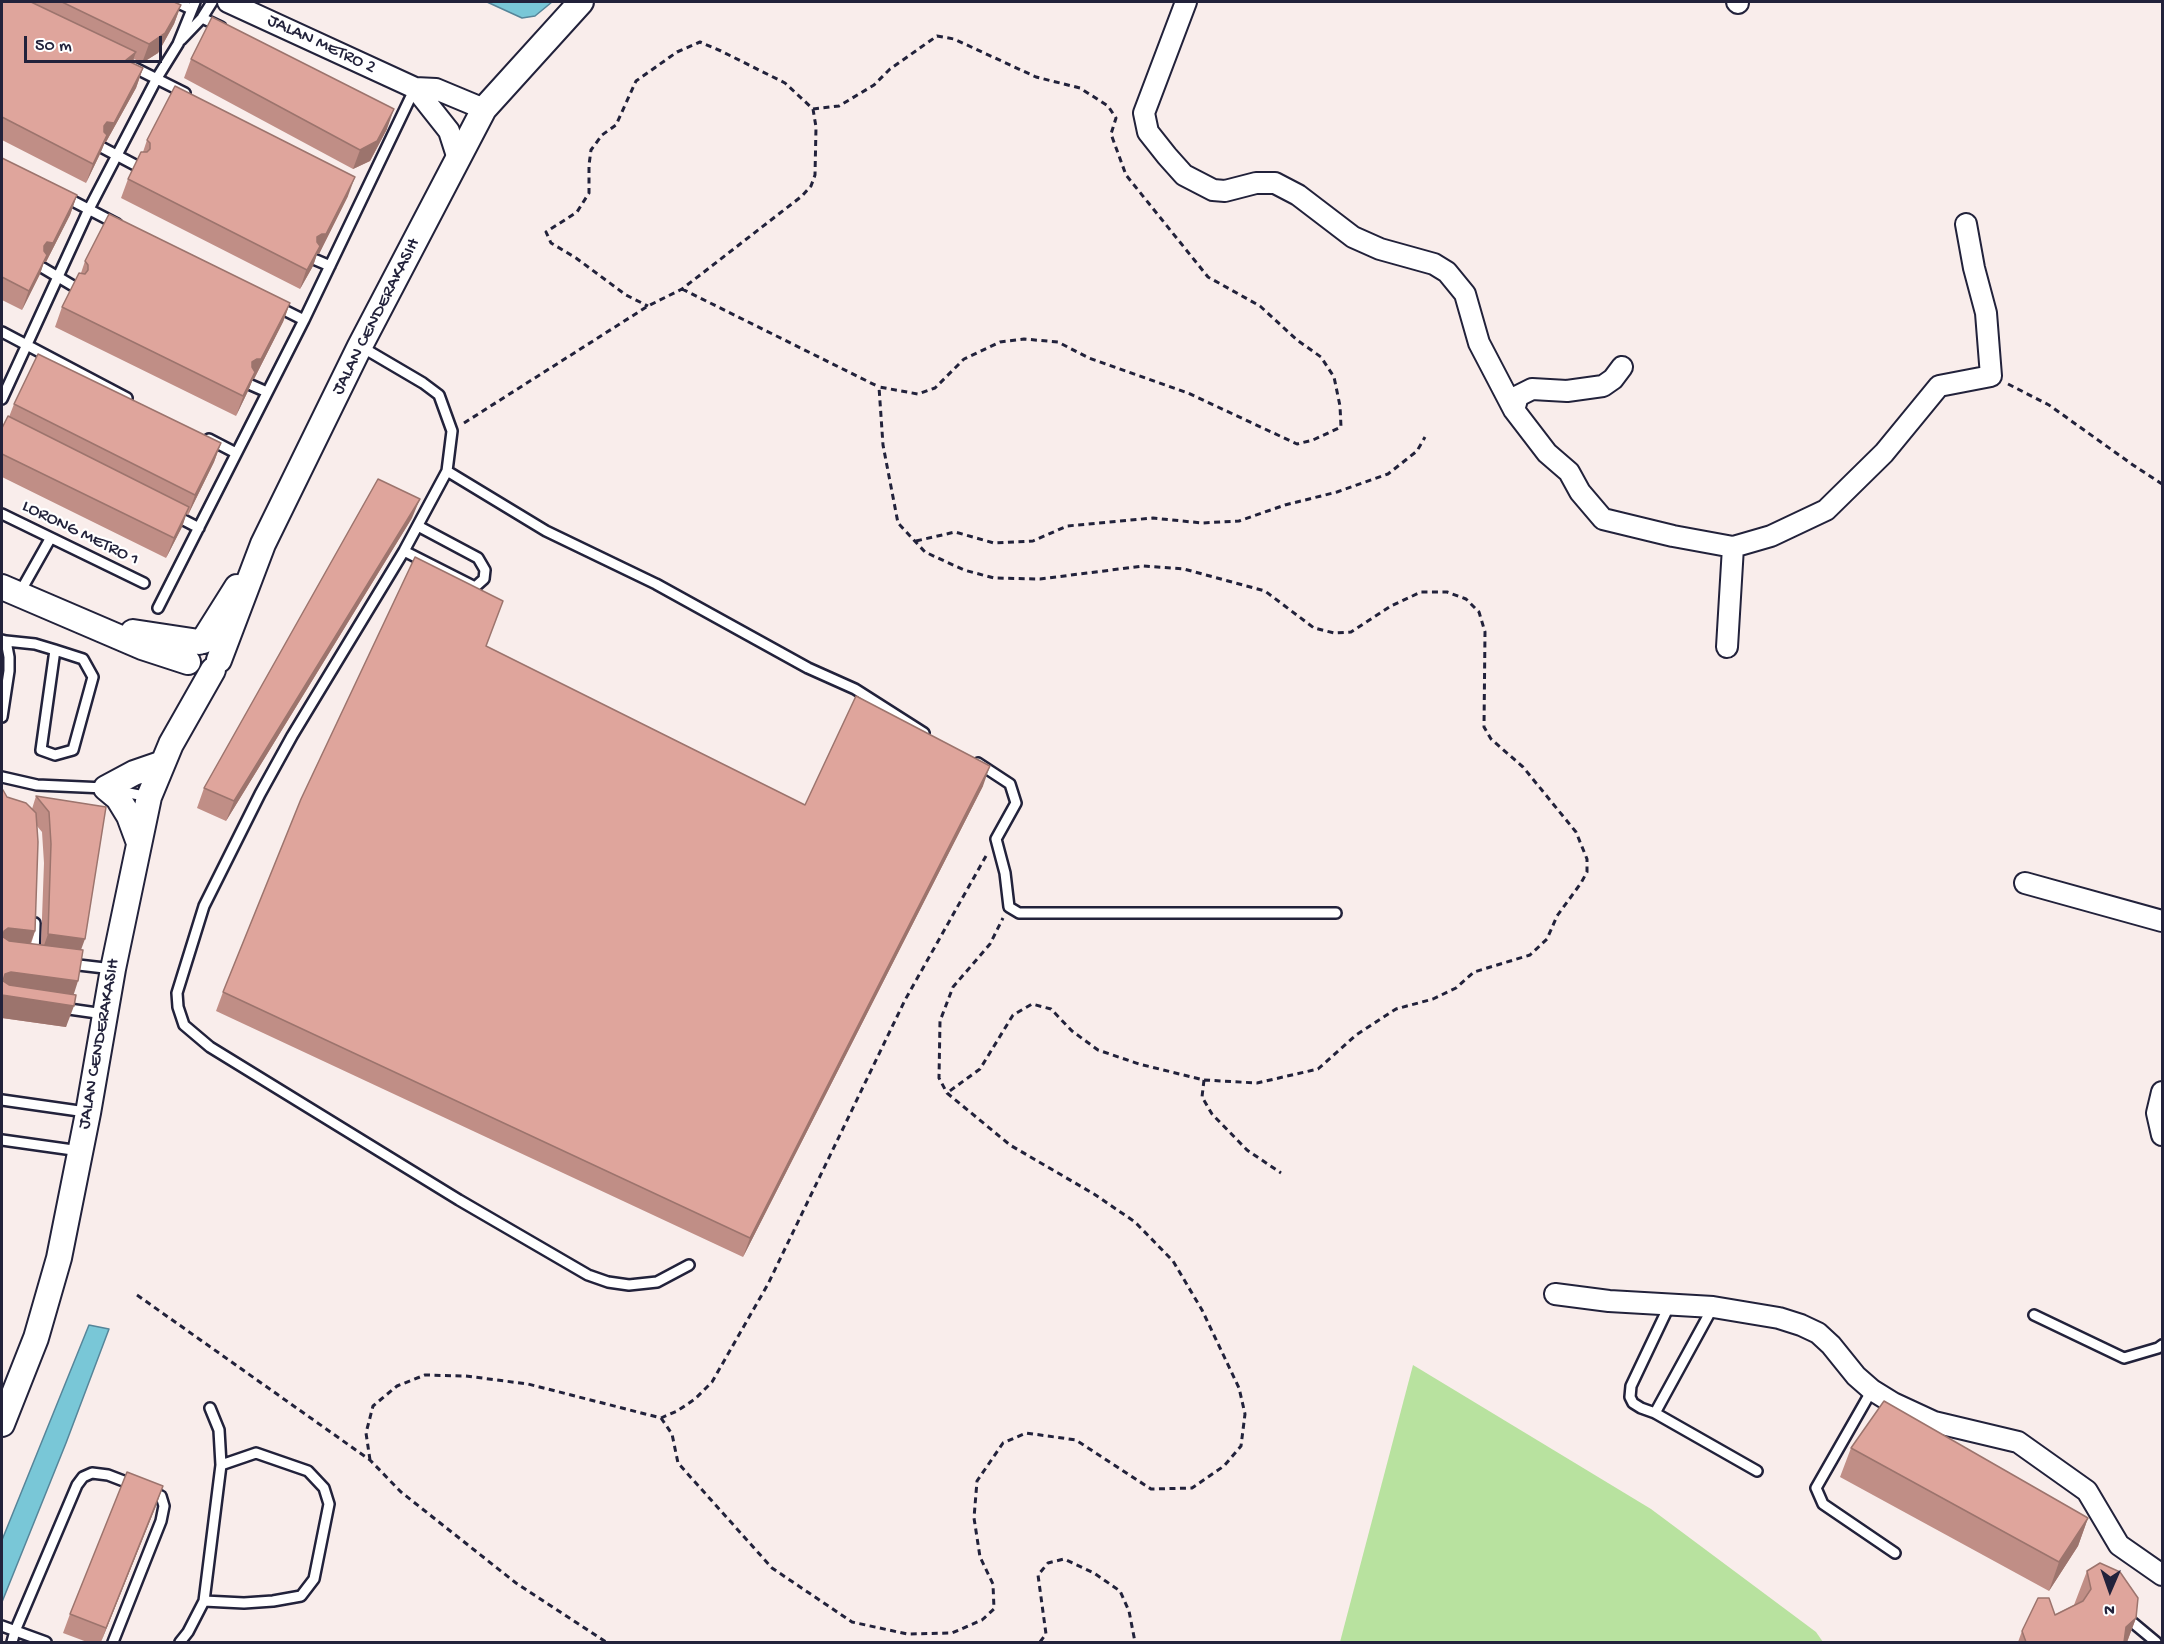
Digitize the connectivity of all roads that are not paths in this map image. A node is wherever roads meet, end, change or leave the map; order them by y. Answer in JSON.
{"nodes":[{"id":1,"x":176,"y":2,"type":"edge"},
{"id":2,"x":212,"y":2,"type":"edge"},
{"id":3,"x":228,"y":2,"type":"edge"},
{"id":4,"x":580,"y":2,"type":"edge"},
{"id":5,"x":1186,"y":2,"type":"edge"},
{"id":6,"x":193,"y":5,"type":"edge"},
{"id":7,"x":202,"y":18,"type":"junction"},
{"id":8,"x":233,"y":34,"type":"edge"},
{"id":9,"x":178,"y":44,"type":"junction"},
{"id":10,"x":118,"y":59,"type":"edge"},
{"id":11,"x":157,"y":78,"type":"junction"},
{"id":12,"x":415,"y":88,"type":"junction"},
{"id":13,"x":197,"y":100,"type":"edge"},
{"id":14,"x":484,"y":109,"type":"junction"},
{"id":15,"x":388,"y":114,"type":"edge"},
{"id":16,"x":399,"y":119,"type":"junction"},
{"id":17,"x":103,"y":148,"type":"edge"},
{"id":18,"x":117,"y":155,"type":"junction"},
{"id":19,"x":458,"y":159,"type":"junction"},
{"id":20,"x":137,"y":166,"type":"edge"},
{"id":21,"x":357,"y":180,"type":"dead end"},
{"id":22,"x":367,"y":184,"type":"junction"},
{"id":23,"x":60,"y":194,"type":"edge"},
{"id":24,"x":89,"y":209,"type":"junction"},
{"id":25,"x":1966,"y":224,"type":"dead end"},
{"id":26,"x":128,"y":229,"type":"edge"},
{"id":27,"x":316,"y":260,"type":"edge"},
{"id":28,"x":330,"y":266,"type":"junction"},
{"id":29,"x":43,"y":268,"type":"edge"},
{"id":30,"x":57,"y":278,"type":"junction"},
{"id":31,"x":75,"y":287,"type":"edge"},
{"id":32,"x":265,"y":300,"type":"edge"},
{"id":33,"x":303,"y":320,"type":"junction"},
{"id":34,"x":2,"y":332,"type":"edge"},
{"id":35,"x":25,"y":345,"type":"junction"},
{"id":36,"x":360,"y":346,"type":"junction"},
{"id":37,"x":1622,"y":368,"type":"dead end"},
{"id":38,"x":251,"y":385,"type":"edge"},
{"id":39,"x":267,"y":392,"type":"junction"},
{"id":40,"x":2,"y":399,"type":"edge"},
{"id":41,"x":141,"y":405,"type":"edge"},
{"id":42,"x":1514,"y":410,"type":"junction"},
{"id":43,"x":205,"y":437,"type":"edge"},
{"id":44,"x":237,"y":453,"type":"junction"},
{"id":45,"x":447,"y":471,"type":"junction"},
{"id":46,"x":167,"y":512,"type":"edge"},
{"id":47,"x":2,"y":514,"type":"edge"},
{"id":48,"x":418,"y":526,"type":"junction"},
{"id":49,"x":199,"y":528,"type":"junction"},
{"id":50,"x":50,"y":539,"type":"junction"},
{"id":51,"x":1733,"y":547,"type":"junction"},
{"id":52,"x":405,"y":551,"type":"junction"},
{"id":53,"x":144,"y":583,"type":"dead end"},
{"id":54,"x":10,"y":591,"type":"edge"},
{"id":55,"x":158,"y":608,"type":"dead end"},
{"id":56,"x":4,"y":640,"type":"edge"},
{"id":57,"x":1727,"y":647,"type":"dead end"},
{"id":58,"x":55,"y":650,"type":"junction"},
{"id":59,"x":202,"y":657,"type":"junction"},
{"id":60,"x":2,"y":717,"type":"edge"},
{"id":61,"x":933,"y":739,"type":"edge"},
{"id":62,"x":167,"y":753,"type":"junction"},
{"id":63,"x":969,"y":758,"type":"edge"},
{"id":64,"x":2,"y":777,"type":"edge"},
{"id":65,"x":106,"y":788,"type":"junction"},
{"id":66,"x":148,"y":797,"type":"junction"},
{"id":67,"x":139,"y":844,"type":"junction"},
{"id":68,"x":2025,"y":884,"type":"dead end"},
{"id":69,"x":1336,"y":913,"type":"dead end"},
{"id":70,"x":35,"y":914,"type":"edge"},
{"id":71,"x":2163,"y":921,"type":"edge"},
{"id":72,"x":23,"y":958,"type":"edge"},
{"id":73,"x":34,"y":959,"type":"junction"},
{"id":74,"x":45,"y":960,"type":"edge"},
{"id":75,"x":56,"y":962,"type":"edge"},
{"id":76,"x":113,"y":969,"type":"junction"},
{"id":77,"x":47,"y":1006,"type":"edge"},
{"id":78,"x":104,"y":1014,"type":"junction"},
{"id":79,"x":2163,"y":1092,"type":"edge"},
{"id":80,"x":2,"y":1100,"type":"edge"},
{"id":81,"x":88,"y":1113,"type":"junction"},
{"id":82,"x":2163,"y":1134,"type":"edge"},
{"id":83,"x":2,"y":1140,"type":"edge"},
{"id":84,"x":80,"y":1151,"type":"junction"},
{"id":85,"x":689,"y":1265,"type":"dead end"},
{"id":86,"x":1555,"y":1294,"type":"dead end"},
{"id":87,"x":1670,"y":1304,"type":"junction"},
{"id":88,"x":1713,"y":1307,"type":"junction"},
{"id":89,"x":2034,"y":1315,"type":"dead end"},
{"id":90,"x":2163,"y":1345,"type":"edge"},
{"id":91,"x":1872,"y":1390,"type":"junction"},
{"id":92,"x":210,"y":1408,"type":"dead end"},
{"id":93,"x":4,"y":1410,"type":"edge"},
{"id":94,"x":1655,"y":1413,"type":"junction"},
{"id":95,"x":221,"y":1465,"type":"junction"},
{"id":96,"x":1757,"y":1471,"type":"dead end"},
{"id":97,"x":1895,"y":1553,"type":"dead end"},
{"id":98,"x":2163,"y":1575,"type":"edge"},
{"id":99,"x":204,"y":1601,"type":"junction"},
{"id":100,"x":2116,"y":1609,"type":"edge"},
{"id":101,"x":2,"y":1626,"type":"edge"},
{"id":102,"x":15,"y":1631,"type":"junction"},
{"id":103,"x":12,"y":1642,"type":"edge"},
{"id":104,"x":46,"y":1642,"type":"edge"},
{"id":105,"x":113,"y":1642,"type":"edge"},
{"id":106,"x":180,"y":1642,"type":"edge"},
{"id":107,"x":2156,"y":1642,"type":"edge"}],
"edges":[{"from":1,"to":6,"type":"lane"},
{"from":2,"to":7,"type":"lane"},
{"from":3,"to":12,"type":"street","name":"JALAN METRO 2"},
{"from":4,"to":14,"type":"street","name":"JALAN CENDERAKASIH"},
{"from":5,"to":42,"type":"street"},
{"from":6,"to":9,"type":"lane"},
{"from":7,"to":8,"type":"lane"},
{"from":7,"to":9,"type":"lane"},
{"from":9,"to":11,"type":"lane"},
{"from":10,"to":11,"type":"lane"},
{"from":11,"to":13,"type":"lane"},
{"from":11,"to":18,"type":"lane"},
{"from":12,"to":14,"type":"street","name":"JALAN METRO 2"},
{"from":12,"to":16,"type":"lane"},
{"from":12,"to":19,"type":"street","name":"JALAN METRO 2"},
{"from":14,"to":19,"type":"street","name":"JALAN CENDERAKASIH"},
{"from":15,"to":16,"type":"lane"},
{"from":16,"to":22,"type":"lane"},
{"from":17,"to":18,"type":"lane"},
{"from":18,"to":20,"type":"lane"},
{"from":18,"to":24,"type":"lane"},
{"from":19,"to":36,"type":"street","name":"JALAN CENDERAKASIH"},
{"from":21,"to":22,"type":"lane"},
{"from":22,"to":28,"type":"lane"},
{"from":23,"to":24,"type":"lane"},
{"from":24,"to":26,"type":"lane"},
{"from":24,"to":30,"type":"lane"},
{"from":25,"to":51,"type":"street"},
{"from":27,"to":28,"type":"lane"},
{"from":28,"to":33,"type":"lane"},
{"from":29,"to":30,"type":"lane"},
{"from":30,"to":31,"type":"lane"},
{"from":30,"to":35,"type":"lane"},
{"from":32,"to":33,"type":"lane"},
{"from":33,"to":39,"type":"lane"},
{"from":34,"to":35,"type":"lane"},
{"from":35,"to":40,"type":"lane"},
{"from":35,"to":41,"type":"lane"},
{"from":36,"to":45,"type":"lane"},
{"from":36,"to":59,"type":"street","name":"JALAN CENDERAKASIH"},
{"from":37,"to":42,"type":"street"},
{"from":38,"to":39,"type":"lane"},
{"from":39,"to":44,"type":"lane"},
{"from":42,"to":51,"type":"street"},
{"from":43,"to":44,"type":"lane"},
{"from":44,"to":49,"type":"lane"},
{"from":45,"to":48,"type":"lane"},
{"from":45,"to":61,"type":"lane"},
{"from":46,"to":49,"type":"lane"},
{"from":47,"to":50,"type":"lane","name":"LORONG METRO 1"},
{"from":48,"to":52,"type":"lane"},
{"from":48,"to":52,"type":"lane"},
{"from":49,"to":55,"type":"lane"},
{"from":50,"to":53,"type":"lane","name":"LORONG METRO 1"},
{"from":50,"to":54,"type":"lane"},
{"from":51,"to":57,"type":"street"},
{"from":52,"to":85,"type":"lane"},
{"from":54,"to":59,"type":"street"},
{"from":56,"to":58,"type":"lane"},
{"from":56,"to":60,"type":"lane"},
{"from":58,"to":58,"type":"lane"},
{"from":59,"to":62,"type":"street","name":"JALAN CENDERAKASIH"},
{"from":62,"to":65,"type":"street"},
{"from":62,"to":66,"type":"street","name":"JALAN CENDERAKASIH"},
{"from":63,"to":69,"type":"lane"},
{"from":64,"to":65,"type":"lane"},
{"from":65,"to":66,"type":"lane"},
{"from":65,"to":67,"type":"street"},
{"from":66,"to":67,"type":"street","name":"JALAN CENDERAKASIH"},
{"from":67,"to":76,"type":"street","name":"JALAN CENDERAKASIH"},
{"from":68,"to":71,"type":"street"},
{"from":70,"to":73,"type":"lane"},
{"from":72,"to":73,"type":"lane"},
{"from":73,"to":74,"type":"lane"},
{"from":75,"to":76,"type":"lane"},
{"from":76,"to":78,"type":"street","name":"JALAN CENDERAKASIH"},
{"from":77,"to":78,"type":"lane"},
{"from":78,"to":81,"type":"street","name":"JALAN CENDERAKASIH"},
{"from":79,"to":82,"type":"street"},
{"from":80,"to":81,"type":"lane"},
{"from":81,"to":84,"type":"street","name":"JALAN CENDERAKASIH"},
{"from":83,"to":84,"type":"lane"},
{"from":84,"to":93,"type":"street","name":"JALAN CENDERAKASIH"},
{"from":86,"to":87,"type":"street"},
{"from":87,"to":88,"type":"street"},
{"from":87,"to":94,"type":"lane"},
{"from":88,"to":91,"type":"street"},
{"from":88,"to":94,"type":"lane"},
{"from":89,"to":90,"type":"lane"},
{"from":91,"to":97,"type":"lane"},
{"from":91,"to":98,"type":"street"},
{"from":92,"to":95,"type":"lane"},
{"from":94,"to":96,"type":"lane"},
{"from":95,"to":99,"type":"lane"},
{"from":95,"to":99,"type":"lane"},
{"from":99,"to":106,"type":"lane"},
{"from":100,"to":107,"type":"lane"},
{"from":101,"to":102,"type":"lane"},
{"from":102,"to":103,"type":"lane"},
{"from":102,"to":104,"type":"lane"},
{"from":102,"to":105,"type":"lane"}]}
